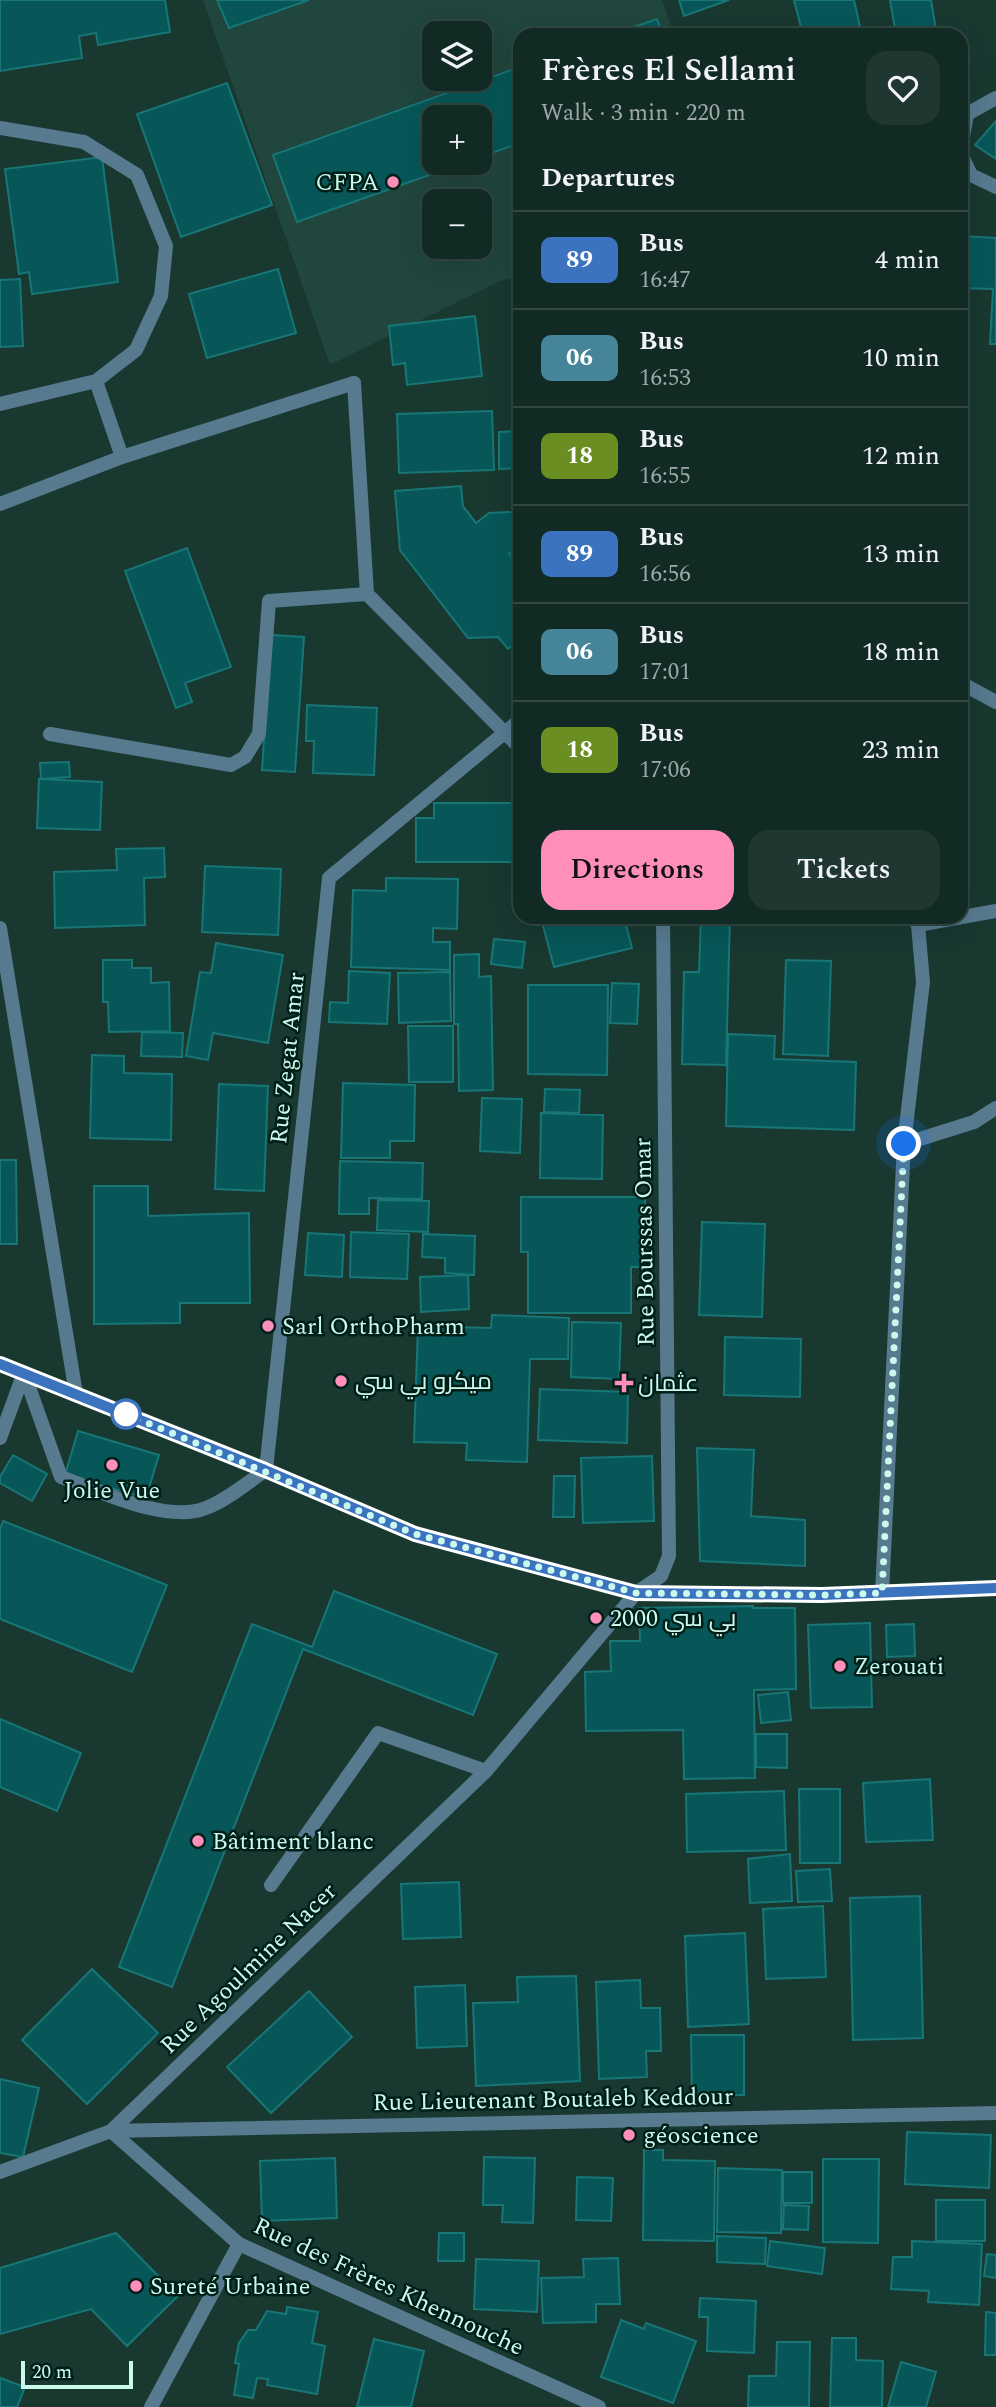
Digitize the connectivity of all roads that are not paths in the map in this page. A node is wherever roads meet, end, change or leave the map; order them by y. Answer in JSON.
{"nodes":[{"id":1,"x":996,"y":98,"type":"edge"},
{"id":2,"x":968,"y":113,"type":"edge"},
{"id":3,"x":0,"y":128,"type":"edge"},
{"id":4,"x":968,"y":169,"type":"edge"},
{"id":5,"x":996,"y":187,"type":"edge"},
{"id":6,"x":96,"y":381,"type":"junction"},
{"id":7,"x":0,"y":404,"type":"edge"},
{"id":8,"x":122,"y":457,"type":"junction"},
{"id":9,"x":0,"y":504,"type":"edge"},
{"id":10,"x":367,"y":594,"type":"junction"},
{"id":11,"x":968,"y":687,"type":"edge"},
{"id":12,"x":996,"y":702,"type":"edge"},
{"id":13,"x":513,"y":726,"type":"edge"},
{"id":14,"x":505,"y":733,"type":"junction"},
{"id":15,"x":50,"y":734,"type":"dead end"},
{"id":16,"x":513,"y":741,"type":"edge"},
{"id":17,"x":996,"y":911,"type":"edge"},
{"id":18,"x":968,"y":914,"type":"edge"},
{"id":19,"x":663,"y":924,"type":"edge"},
{"id":20,"x":915,"y":924,"type":"edge"},
{"id":21,"x":0,"y":928,"type":"edge"},
{"id":22,"x":996,"y":1108,"type":"edge"},
{"id":23,"x":904,"y":1144,"type":"junction"},
{"id":24,"x":0,"y":1364,"type":"edge"},
{"id":25,"x":24,"y":1373,"type":"junction"},
{"id":26,"x":76,"y":1394,"type":"junction"},
{"id":27,"x":0,"y":1438,"type":"edge"},
{"id":28,"x":265,"y":1470,"type":"junction"},
{"id":29,"x":996,"y":1588,"type":"edge"},
{"id":30,"x":636,"y":1593,"type":"junction"},
{"id":31,"x":882,"y":1593,"type":"junction"},
{"id":32,"x":486,"y":1771,"type":"junction"},
{"id":33,"x":271,"y":1885,"type":"dead end"},
{"id":34,"x":996,"y":2113,"type":"edge"},
{"id":35,"x":111,"y":2130,"type":"junction"},
{"id":36,"x":0,"y":2172,"type":"edge"},
{"id":37,"x":239,"y":2244,"type":"junction"},
{"id":38,"x":151,"y":2407,"type":"edge"},
{"id":39,"x":599,"y":2407,"type":"edge"}],
"edges":[{"from":1,"to":2,"type":"street"},
{"from":3,"to":6,"type":"street"},
{"from":4,"to":5,"type":"street"},
{"from":6,"to":7,"type":"street"},
{"from":6,"to":8,"type":"street"},
{"from":8,"to":9,"type":"street"},
{"from":8,"to":10,"type":"street"},
{"from":10,"to":14,"type":"street"},
{"from":10,"to":15,"type":"street"},
{"from":11,"to":12,"type":"street"},
{"from":13,"to":14,"type":"street","name":"Rue Zegat Amar"},
{"from":14,"to":16,"type":"street"},
{"from":14,"to":28,"type":"street","name":"Rue Zegat Amar"},
{"from":17,"to":18,"type":"street"},
{"from":19,"to":30,"type":"street","name":"Rue Bourssas Omar"},
{"from":20,"to":23,"type":"street"},
{"from":21,"to":26,"type":"street"},
{"from":22,"to":23,"type":"street"},
{"from":23,"to":31,"type":"street"},
{"from":24,"to":25,"type":"main road"},
{"from":25,"to":26,"type":"main road"},
{"from":25,"to":27,"type":"street"},
{"from":25,"to":28,"type":"street"},
{"from":26,"to":28,"type":"main road"},
{"from":28,"to":30,"type":"main road"},
{"from":29,"to":31,"type":"main road"},
{"from":30,"to":31,"type":"main road"},
{"from":30,"to":32,"type":"street","name":"Rue Agoulmine Nacer"},
{"from":32,"to":33,"type":"street"},
{"from":32,"to":35,"type":"street","name":"Rue Agoulmine Nacer"},
{"from":34,"to":35,"type":"street","name":"Rue Lieutenant Boutaleb Keddour"},
{"from":35,"to":36,"type":"street","name":"Rue Agoulmine Nacer"},
{"from":35,"to":37,"type":"street","name":"Rue des Frères Khennouche"},
{"from":37,"to":38,"type":"street"},
{"from":37,"to":39,"type":"street","name":"Rue des Frères Khennouche"}]}
